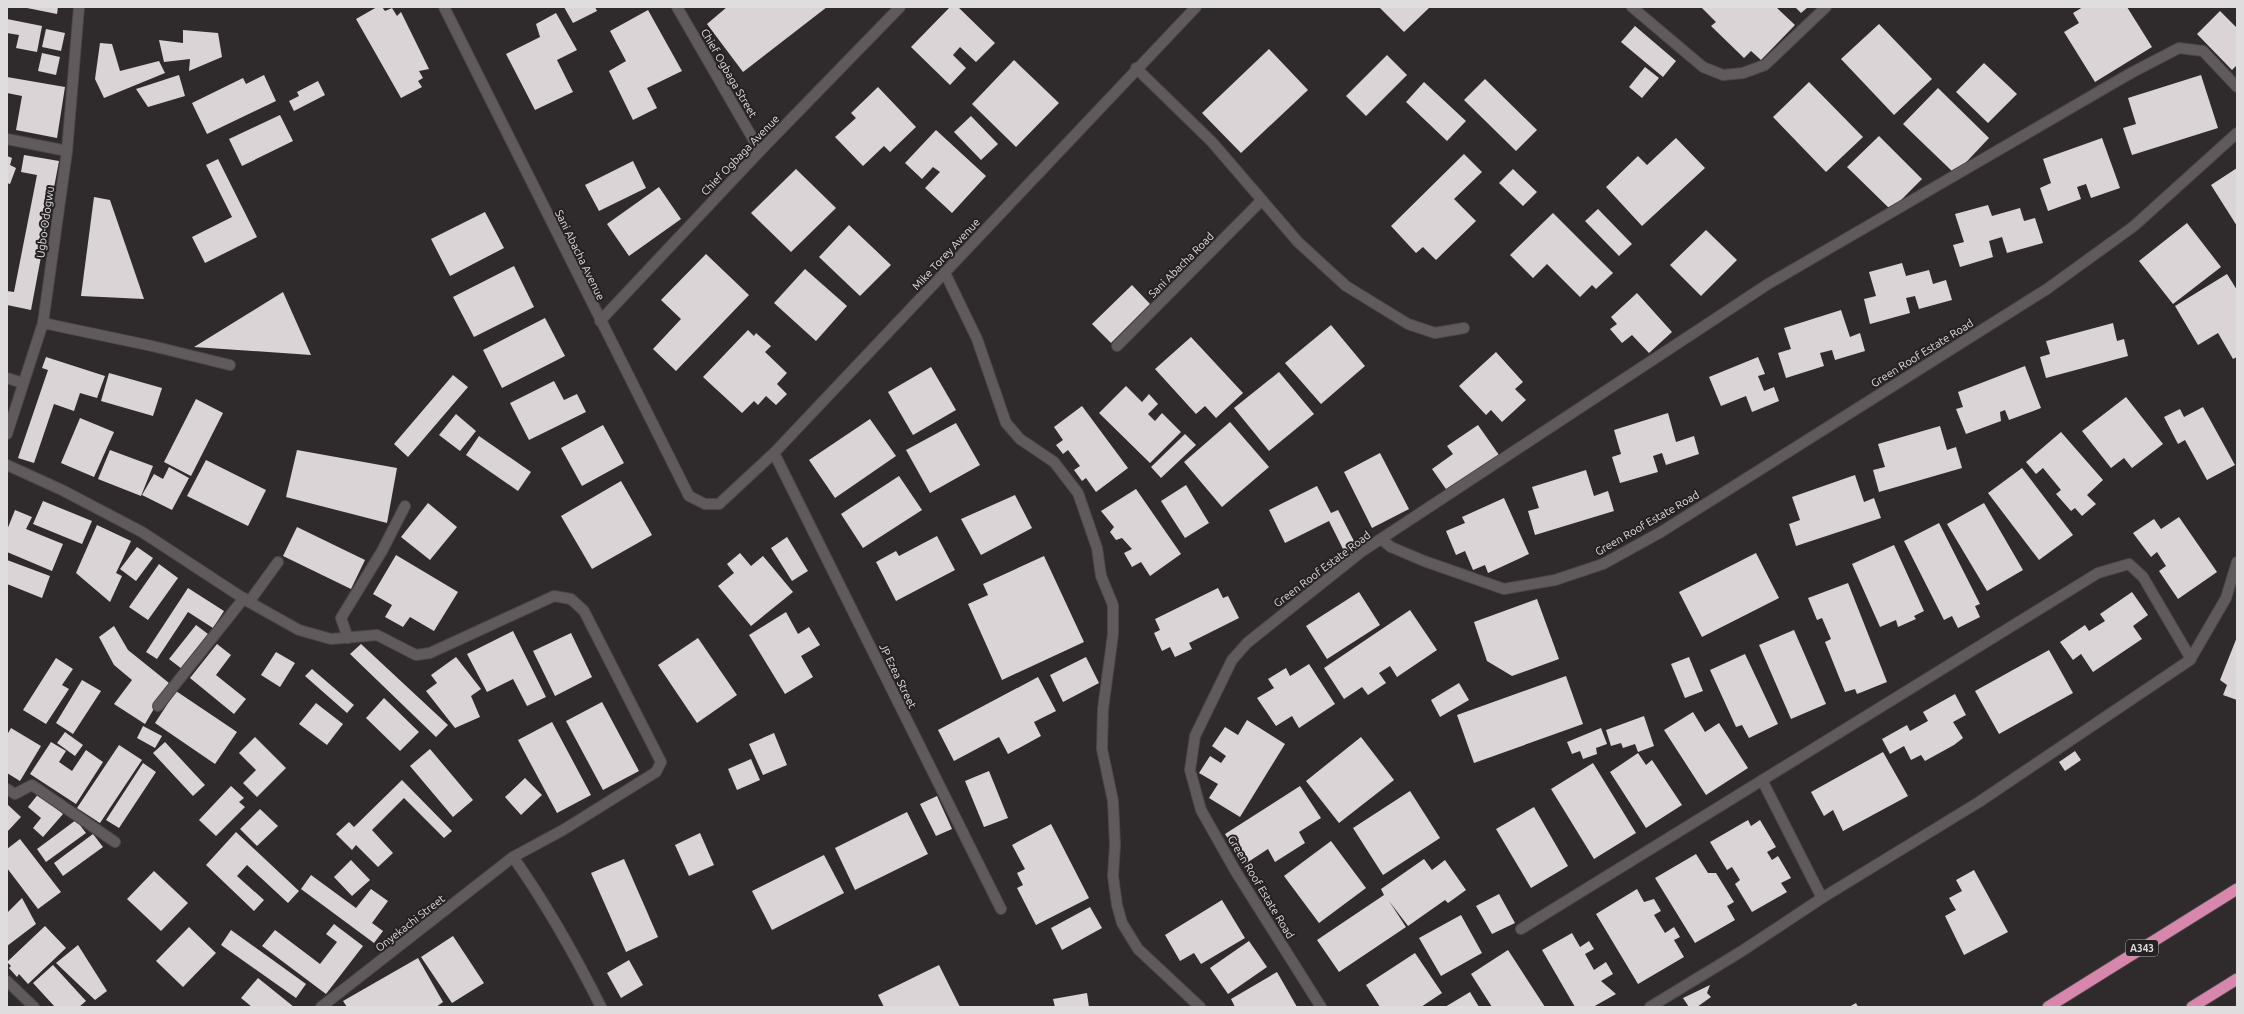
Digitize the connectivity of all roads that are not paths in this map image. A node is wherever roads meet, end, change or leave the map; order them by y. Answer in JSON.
{"nodes":[{"id":1,"x":79,"y":7,"type":"edge"},
{"id":2,"x":444,"y":7,"type":"edge"},
{"id":3,"x":677,"y":7,"type":"edge"},
{"id":4,"x":900,"y":7,"type":"edge"},
{"id":5,"x":1196,"y":7,"type":"edge"},
{"id":6,"x":1632,"y":7,"type":"edge"},
{"id":7,"x":1826,"y":7,"type":"edge"},
{"id":8,"x":1136,"y":68,"type":"junction"},
{"id":9,"x":2237,"y":87,"type":"edge"},
{"id":10,"x":2237,"y":133,"type":"edge"},
{"id":11,"x":7,"y":139,"type":"edge"},
{"id":12,"x":68,"y":151,"type":"junction"},
{"id":13,"x":760,"y":151,"type":"junction"},
{"id":14,"x":1261,"y":201,"type":"junction"},
{"id":15,"x":945,"y":273,"type":"junction"},
{"id":16,"x":600,"y":321,"type":"junction"},
{"id":17,"x":43,"y":324,"type":"junction"},
{"id":18,"x":1464,"y":328,"type":"dead end"},
{"id":19,"x":1117,"y":346,"type":"dead end"},
{"id":20,"x":230,"y":365,"type":"dead end"},
{"id":21,"x":7,"y":378,"type":"edge"},
{"id":22,"x":23,"y":384,"type":"junction"},
{"id":23,"x":7,"y":434,"type":"edge"},
{"id":24,"x":774,"y":453,"type":"junction"},
{"id":25,"x":7,"y":465,"type":"edge"},
{"id":26,"x":705,"y":504,"type":"joint"},
{"id":27,"x":405,"y":506,"type":"dead end"},
{"id":28,"x":1381,"y":539,"type":"junction"},
{"id":29,"x":278,"y":562,"type":"dead end"},
{"id":30,"x":2237,"y":562,"type":"edge"},
{"id":31,"x":247,"y":600,"type":"junction"},
{"id":32,"x":348,"y":638,"type":"junction"},
{"id":33,"x":2190,"y":659,"type":"junction"},
{"id":34,"x":158,"y":706,"type":"dead end"},
{"id":35,"x":1762,"y":780,"type":"junction"},
{"id":36,"x":7,"y":789,"type":"edge"},
{"id":37,"x":115,"y":842,"type":"dead end"},
{"id":38,"x":513,"y":857,"type":"junction"},
{"id":39,"x":2237,"y":889,"type":"edge"},
{"id":40,"x":1822,"y":898,"type":"junction"},
{"id":41,"x":1001,"y":909,"type":"dead end"},
{"id":42,"x":1521,"y":929,"type":"dead end"},
{"id":43,"x":2237,"y":979,"type":"edge"},
{"id":44,"x":7,"y":981,"type":"edge"},
{"id":45,"x":34,"y":1007,"type":"edge"},
{"id":46,"x":321,"y":1007,"type":"edge"},
{"id":47,"x":601,"y":1007,"type":"edge"},
{"id":48,"x":1200,"y":1007,"type":"edge"},
{"id":49,"x":1321,"y":1007,"type":"edge"},
{"id":50,"x":1650,"y":1007,"type":"edge"},
{"id":51,"x":2048,"y":1007,"type":"edge"},
{"id":52,"x":2192,"y":1007,"type":"edge"}],
"edges":[{"from":1,"to":12,"type":"street","name":"Ugbo-Odogwu"},
{"from":2,"to":16,"type":"street","name":"Sani Abacha Avenue"},
{"from":3,"to":13,"type":"street","name":"Chief Ogbaga Street"},
{"from":4,"to":13,"type":"street","name":"Chief Ogbaga Avenue"},
{"from":5,"to":8,"type":"street","name":"Mike Torey Avenue"},
{"from":6,"to":7,"type":"street"},
{"from":8,"to":14,"type":"street"},
{"from":8,"to":15,"type":"street","name":"Mike Torey Avenue"},
{"from":9,"to":28,"type":"street"},
{"from":10,"to":28,"type":"street","name":"Green Roof Estate Road"},
{"from":11,"to":12,"type":"street"},
{"from":12,"to":17,"type":"street","name":"Ugbo-Odogwu"},
{"from":13,"to":16,"type":"street","name":"Chief Ogbaga Avenue"},
{"from":14,"to":18,"type":"street"},
{"from":14,"to":19,"type":"street","name":"Sani Abacha Road"},
{"from":15,"to":24,"type":"street","name":"Mike Torey Avenue"},
{"from":15,"to":48,"type":"street"},
{"from":16,"to":26,"type":"street","name":"Sani Abacha Avenue"},
{"from":17,"to":20,"type":"street"},
{"from":17,"to":22,"type":"street","name":"Ugbo-Odogwu"},
{"from":21,"to":22,"type":"street"},
{"from":22,"to":23,"type":"street","name":"Ugbo-Odogwu"},
{"from":24,"to":26,"type":"street","name":"Mike Torey Avenue"},
{"from":24,"to":41,"type":"street","name":"JP Ezea Street"},
{"from":25,"to":31,"type":"street"},
{"from":27,"to":32,"type":"street"},
{"from":28,"to":49,"type":"street","name":"Green Roof Estate Road"},
{"from":29,"to":31,"type":"street"},
{"from":30,"to":33,"type":"street"},
{"from":31,"to":32,"type":"street"},
{"from":31,"to":34,"type":"street"},
{"from":32,"to":38,"type":"street","name":"Onyekachi Street"},
{"from":33,"to":35,"type":"street"},
{"from":33,"to":40,"type":"street"},
{"from":35,"to":40,"type":"street"},
{"from":35,"to":42,"type":"street"},
{"from":36,"to":37,"type":"street"},
{"from":38,"to":46,"type":"street","name":"Onyekachi Street"},
{"from":38,"to":47,"type":"street"},
{"from":39,"to":51,"type":"highway","number":"A343"},
{"from":40,"to":50,"type":"street"},
{"from":43,"to":52,"type":"highway"},
{"from":44,"to":45,"type":"street"}]}
